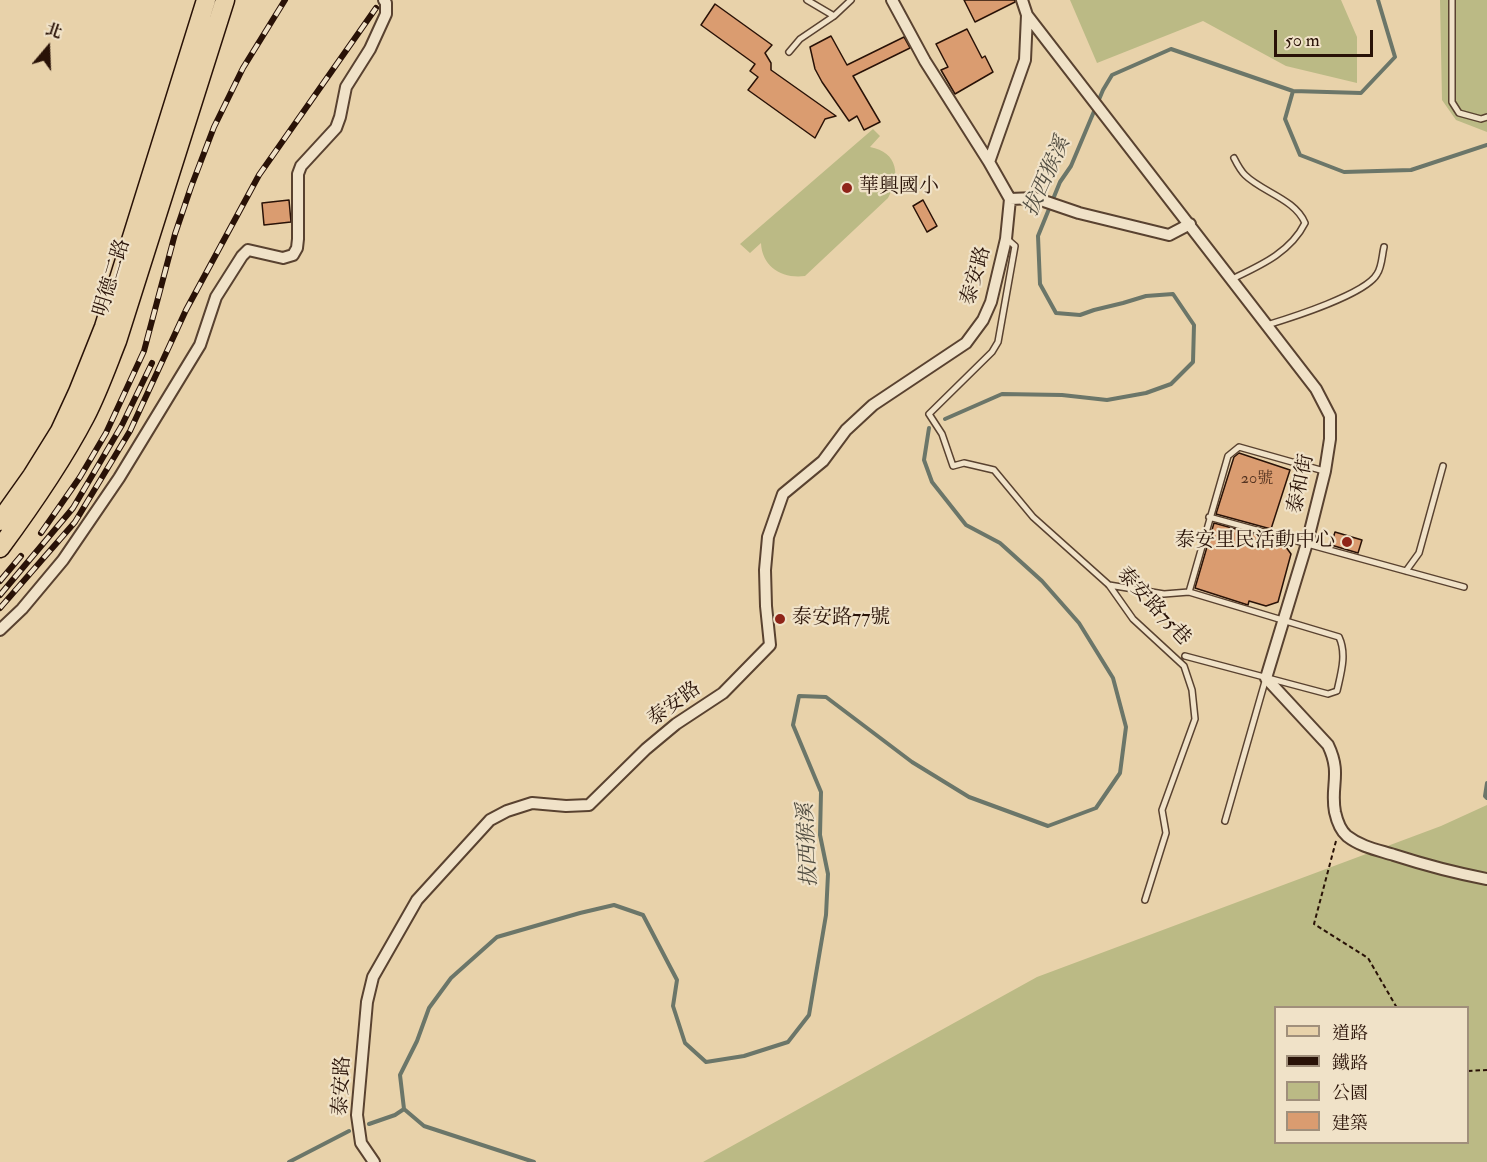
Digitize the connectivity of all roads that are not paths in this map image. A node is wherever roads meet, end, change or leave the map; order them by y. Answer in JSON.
{"nodes":[{"id":1,"x":384,"y":0,"type":"edge"},
{"id":2,"x":807,"y":0,"type":"edge"},
{"id":3,"x":851,"y":0,"type":"edge"},
{"id":4,"x":892,"y":0,"type":"edge"},
{"id":5,"x":1022,"y":0,"type":"edge"},
{"id":6,"x":1452,"y":0,"type":"edge"},
{"id":7,"x":216,"y":2,"type":"edge"},
{"id":8,"x":1027,"y":15,"type":"junction"},
{"id":9,"x":834,"y":16,"type":"junction"},
{"id":10,"x":789,"y":52,"type":"dead end"},
{"id":11,"x":1487,"y":117,"type":"edge"},
{"id":12,"x":1234,"y":158,"type":"dead end"},
{"id":13,"x":989,"y":162,"type":"junction"},
{"id":14,"x":1010,"y":199,"type":"junction"},
{"id":15,"x":1190,"y":225,"type":"junction"},
{"id":16,"x":1006,"y":239,"type":"junction"},
{"id":17,"x":1384,"y":247,"type":"dead end"},
{"id":18,"x":1232,"y":279,"type":"junction"},
{"id":19,"x":1267,"y":325,"type":"junction"},
{"id":20,"x":929,"y":414,"type":"joint"},
{"id":21,"x":1443,"y":466,"type":"dead end"},
{"id":22,"x":1325,"y":471,"type":"junction"},
{"id":23,"x":1209,"y":517,"type":"junction"},
{"id":24,"x":0,"y":521,"type":"edge"},
{"id":25,"x":1307,"y":543,"type":"junction"},
{"id":26,"x":0,"y":548,"type":"edge"},
{"id":27,"x":1406,"y":571,"type":"junction"},
{"id":28,"x":1109,"y":585,"type":"junction"},
{"id":29,"x":1464,"y":586,"type":"dead end"},
{"id":30,"x":1189,"y":592,"type":"junction"},
{"id":31,"x":1284,"y":619,"type":"junction"},
{"id":32,"x":0,"y":630,"type":"edge"},
{"id":33,"x":1185,"y":656,"type":"dead end"},
{"id":34,"x":1266,"y":678,"type":"junction"},
{"id":35,"x":1225,"y":821,"type":"dead end"},
{"id":36,"x":1487,"y":879,"type":"edge"},
{"id":37,"x":1145,"y":900,"type":"dead end"},
{"id":38,"x":374,"y":1162,"type":"edge"}],
"edges":[{"from":1,"to":32,"type":"street"},
{"from":2,"to":9,"type":"lane"},
{"from":3,"to":9,"type":"lane"},
{"from":4,"to":13,"type":"street"},
{"from":5,"to":8,"type":"street"},
{"from":6,"to":11,"type":"lane"},
{"from":7,"to":24,"type":"main road","name":"明德二路"},
{"from":7,"to":26,"type":"main road","name":"明德二路"},
{"from":8,"to":13,"type":"street"},
{"from":8,"to":15,"type":"street"},
{"from":9,"to":10,"type":"lane"},
{"from":12,"to":18,"type":"lane"},
{"from":13,"to":14,"type":"street"},
{"from":14,"to":15,"type":"street"},
{"from":14,"to":16,"type":"street","name":"泰安路"},
{"from":15,"to":18,"type":"street","name":"泰和街"},
{"from":16,"to":20,"type":"lane","name":"泰安路"},
{"from":16,"to":38,"type":"street","name":"泰安路"},
{"from":17,"to":19,"type":"lane"},
{"from":18,"to":19,"type":"street","name":"泰和街"},
{"from":19,"to":22,"type":"street","name":"泰和街"},
{"from":20,"to":28,"type":"lane","name":"泰安路75巷"},
{"from":21,"to":27,"type":"lane"},
{"from":22,"to":23,"type":"lane"},
{"from":22,"to":25,"type":"street","name":"泰和街"},
{"from":23,"to":25,"type":"lane"},
{"from":23,"to":30,"type":"lane"},
{"from":25,"to":27,"type":"lane"},
{"from":25,"to":31,"type":"street","name":"泰和街"},
{"from":27,"to":29,"type":"lane"},
{"from":28,"to":30,"type":"lane"},
{"from":28,"to":37,"type":"lane","name":"泰安路75巷"},
{"from":30,"to":31,"type":"lane"},
{"from":31,"to":34,"type":"street","name":"泰和街"},
{"from":31,"to":34,"type":"lane"},
{"from":33,"to":34,"type":"lane"},
{"from":34,"to":35,"type":"lane","name":"泰和街"},
{"from":34,"to":36,"type":"street"}]}
